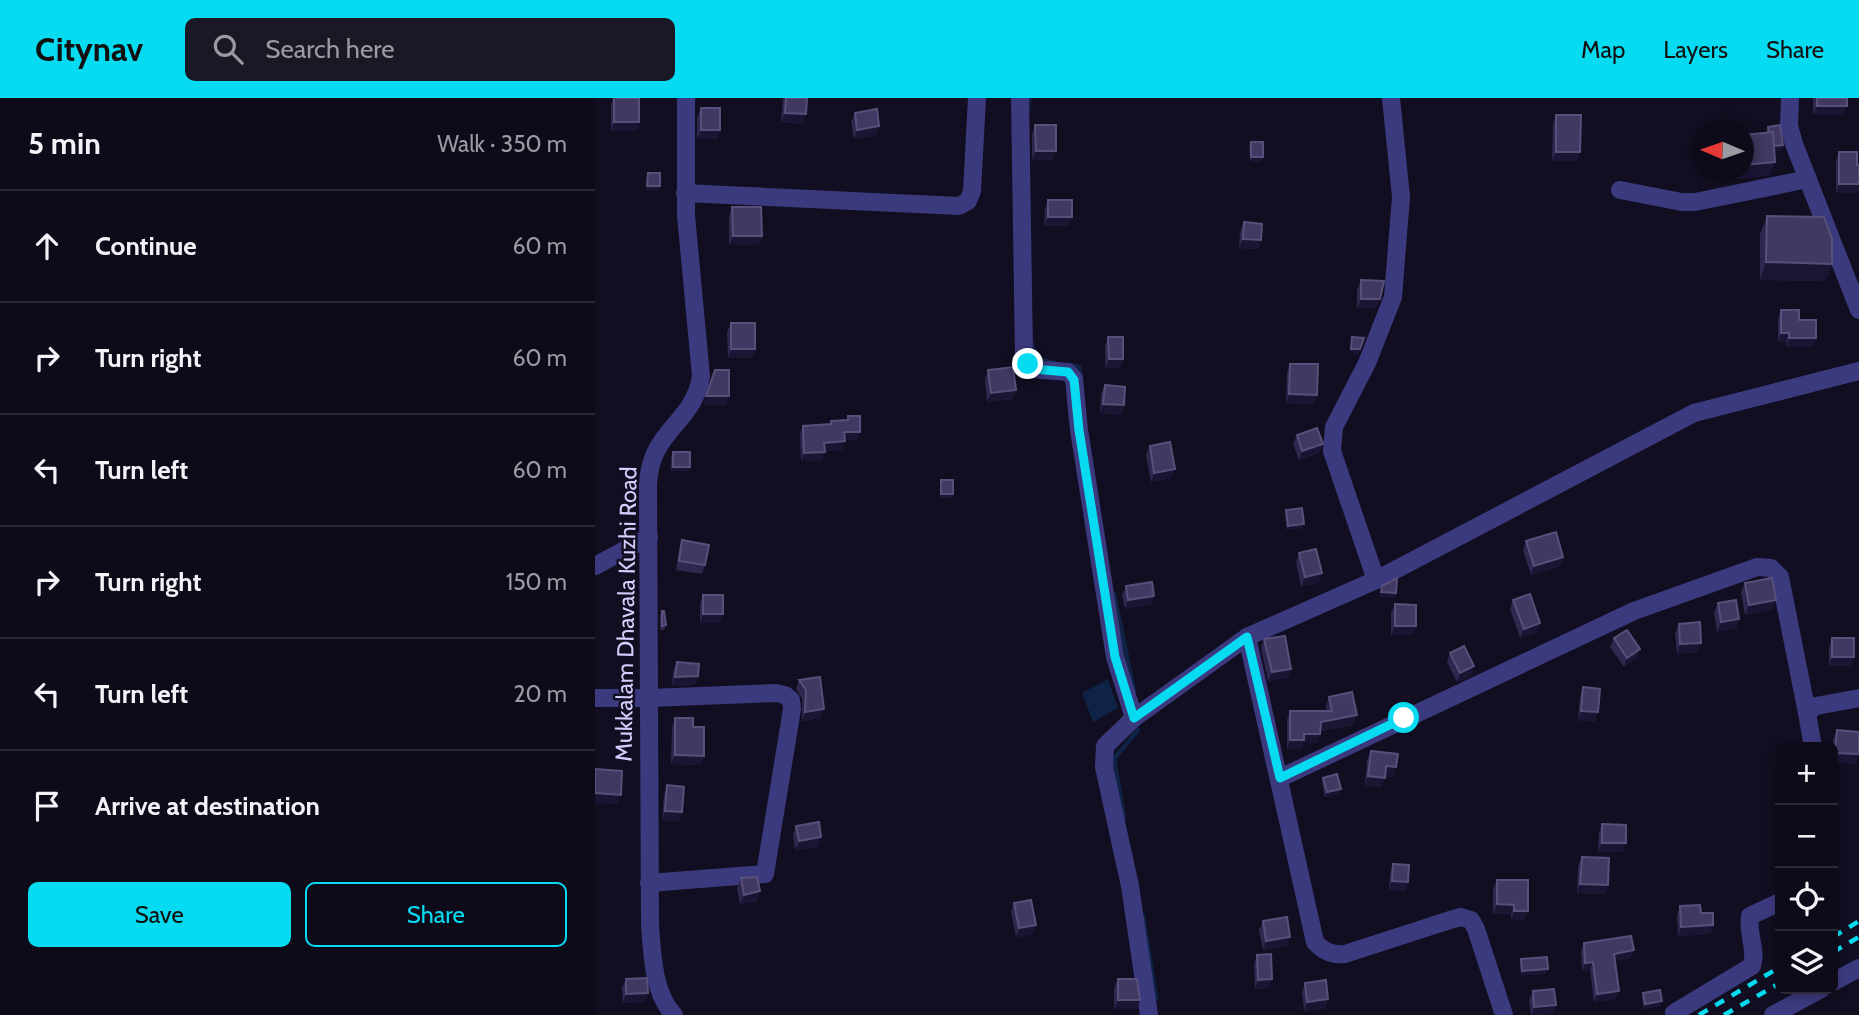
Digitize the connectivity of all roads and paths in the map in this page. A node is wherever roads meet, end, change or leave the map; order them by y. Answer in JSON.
{"nodes":[{"id":1,"x":686,"y":98,"type":"edge"},
{"id":2,"x":977,"y":98,"type":"edge"},
{"id":3,"x":1020,"y":98,"type":"edge"},
{"id":4,"x":1391,"y":98,"type":"edge"},
{"id":5,"x":1790,"y":98,"type":"edge"},
{"id":6,"x":1808,"y":179,"type":"junction"},
{"id":7,"x":1620,"y":190,"type":"dead end"},
{"id":8,"x":685,"y":193,"type":"junction"},
{"id":9,"x":1859,"y":310,"type":"edge"},
{"id":10,"x":1859,"y":371,"type":"edge"},
{"id":11,"x":649,"y":537,"type":"junction"},
{"id":12,"x":595,"y":566,"type":"edge"},
{"id":13,"x":1376,"y":580,"type":"junction"},
{"id":14,"x":1247,"y":637,"type":"junction"},
{"id":15,"x":595,"y":698,"type":"edge"},
{"id":16,"x":649,"y":698,"type":"junction"},
{"id":17,"x":1859,"y":698,"type":"edge"},
{"id":18,"x":1807,"y":712,"type":"junction"},
{"id":19,"x":1134,"y":718,"type":"junction"},
{"id":20,"x":1812,"y":742,"type":"edge"},
{"id":21,"x":1280,"y":778,"type":"junction"},
{"id":22,"x":649,"y":883,"type":"junction"},
{"id":23,"x":1775,"y":904,"type":"edge"},
{"id":24,"x":1859,"y":968,"type":"edge"},
{"id":25,"x":1838,"y":979,"type":"edge"},
{"id":26,"x":1812,"y":994,"type":"edge"},
{"id":27,"x":1674,"y":1014,"type":"edge"},
{"id":28,"x":671,"y":1015,"type":"edge"},
{"id":29,"x":1149,"y":1015,"type":"edge"},
{"id":30,"x":1504,"y":1015,"type":"edge"},
{"id":31,"x":1773,"y":1015,"type":"edge"}],
"edges":[{"from":1,"to":8,"type":"street","name":"Mukkalam Dhavala Kuzhi Road"},
{"from":2,"to":8,"type":"street"},
{"from":3,"to":19,"type":"street"},
{"from":4,"to":13,"type":"street"},
{"from":5,"to":6,"type":"street"},
{"from":6,"to":7,"type":"street"},
{"from":6,"to":9,"type":"street"},
{"from":8,"to":11,"type":"street","name":"Mukkalam Dhavala Kuzhi Road"},
{"from":10,"to":13,"type":"street"},
{"from":11,"to":12,"type":"street"},
{"from":11,"to":16,"type":"street","name":"Mukkalam Dhavala Kuzhi Road"},
{"from":13,"to":14,"type":"street"},
{"from":14,"to":19,"type":"street"},
{"from":14,"to":21,"type":"street"},
{"from":15,"to":16,"type":"street"},
{"from":16,"to":22,"type":"street","name":"Mukkalam Dhavala Kuzhi Road"},
{"from":16,"to":22,"type":"street"},
{"from":17,"to":18,"type":"street"},
{"from":18,"to":20,"type":"street"},
{"from":18,"to":21,"type":"street"},
{"from":19,"to":29,"type":"street"},
{"from":21,"to":30,"type":"street"},
{"from":22,"to":28,"type":"street","name":"Mukkalam Dhavala Kuzhi Road"},
{"from":23,"to":27,"type":"street"},
{"from":24,"to":25,"type":"street"},
{"from":26,"to":31,"type":"street"}]}
